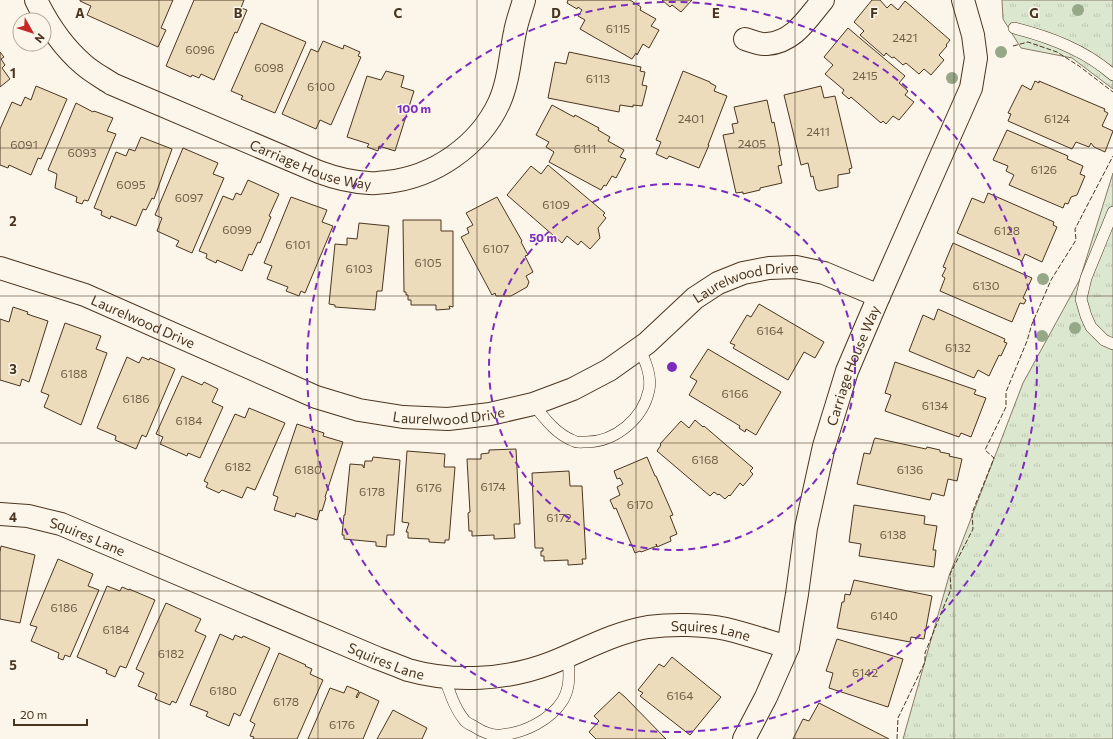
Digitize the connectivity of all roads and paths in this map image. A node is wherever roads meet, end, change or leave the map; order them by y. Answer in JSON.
{"nodes":[{"id":1,"x":36,"y":0,"type":"edge"},
{"id":2,"x":524,"y":0,"type":"edge"},
{"id":3,"x":822,"y":0,"type":"edge"},
{"id":4,"x":963,"y":0,"type":"edge"},
{"id":5,"x":1014,"y":28,"type":"dead end"},
{"id":6,"x":745,"y":39,"type":"dead end"},
{"id":7,"x":1113,"y":75,"type":"edge"},
{"id":8,"x":1113,"y":212,"type":"edge"},
{"id":9,"x":0,"y":268,"type":"edge"},
{"id":10,"x":879,"y":296,"type":"junction"},
{"id":11,"x":1113,"y":344,"type":"edge"},
{"id":12,"x":640,"y":349,"type":"junction"},
{"id":13,"x":534,"y":404,"type":"junction"},
{"id":14,"x":0,"y":514,"type":"edge"},
{"id":15,"x":788,"y":647,"type":"junction"},
{"id":16,"x":568,"y":656,"type":"junction"},
{"id":17,"x":444,"y":677,"type":"junction"},
{"id":18,"x":744,"y":739,"type":"edge"}],
"edges":[{"from":1,"to":2,"type":"street","name":"Carriage House Way"},
{"from":3,"to":6,"type":"street"},
{"from":4,"to":10,"type":"street","name":"Carriage House Way"},
{"from":5,"to":7,"type":"lane"},
{"from":8,"to":11,"type":"lane"},
{"from":9,"to":13,"type":"street","name":"Laurelwood Drive"},
{"from":10,"to":12,"type":"street","name":"Laurelwood Drive"},
{"from":10,"to":15,"type":"street","name":"Carriage House Way"},
{"from":12,"to":13,"type":"street","name":"Laurelwood Drive"},
{"from":12,"to":13,"type":"lane"},
{"from":14,"to":17,"type":"street","name":"Squires Lane"},
{"from":15,"to":16,"type":"street","name":"Squires Lane"},
{"from":15,"to":18,"type":"street","name":"Carriage House Way"},
{"from":16,"to":17,"type":"street","name":"Squires Lane"},
{"from":16,"to":17,"type":"lane"}]}
